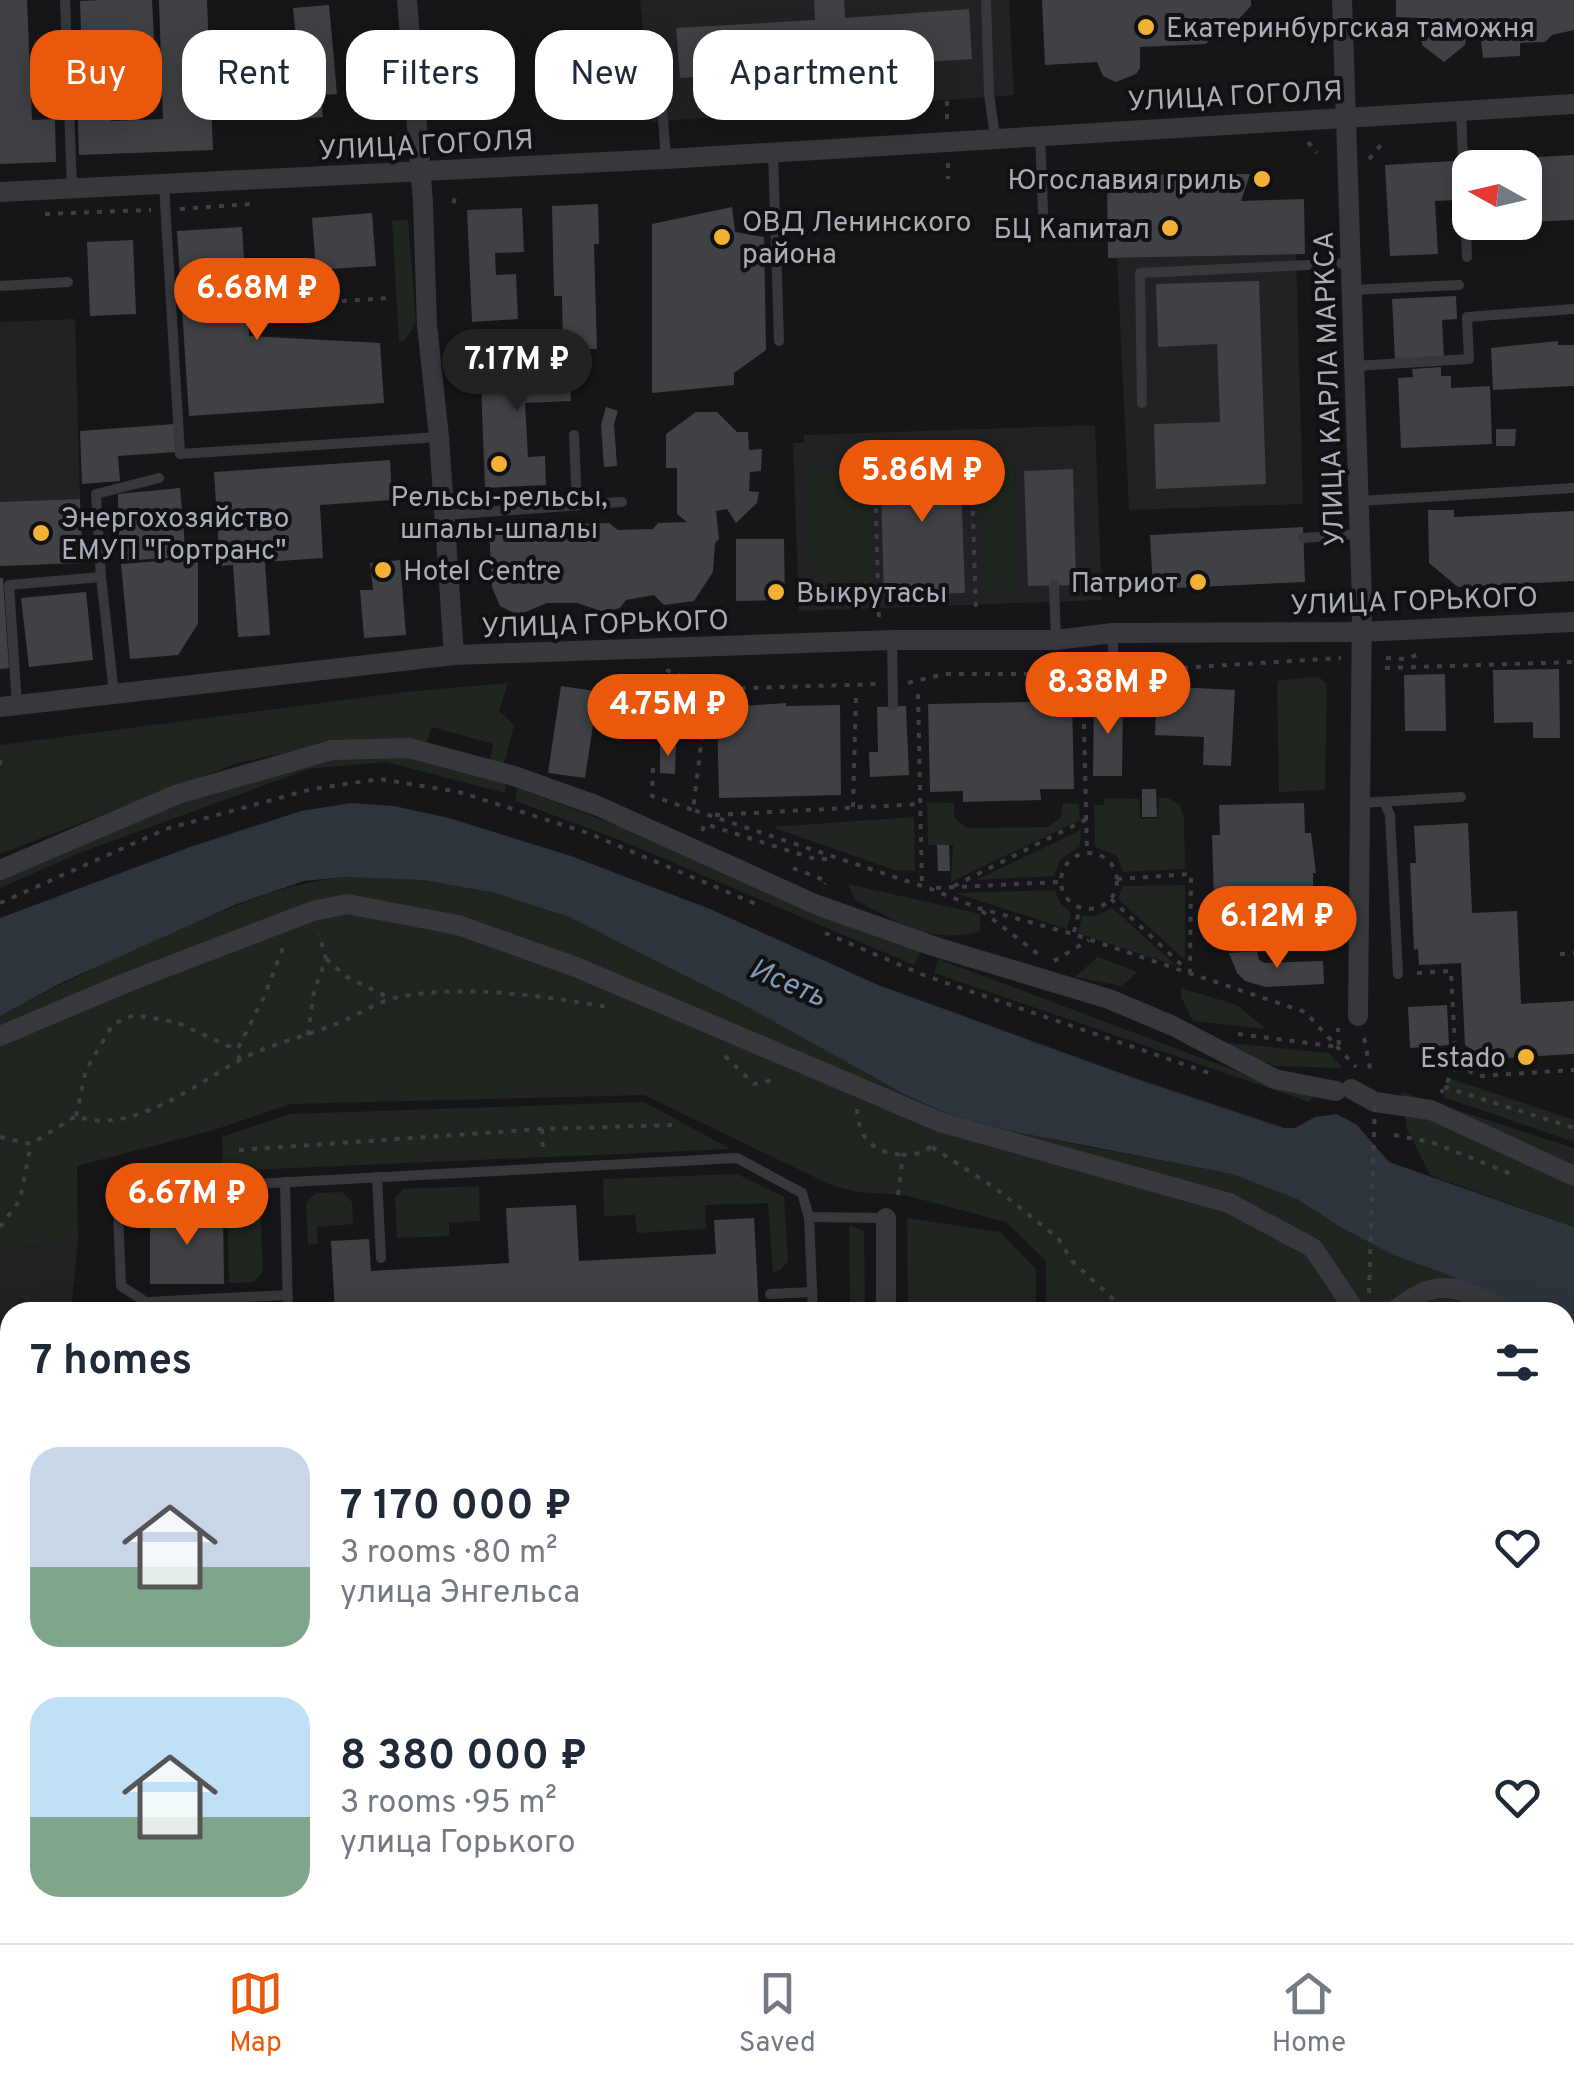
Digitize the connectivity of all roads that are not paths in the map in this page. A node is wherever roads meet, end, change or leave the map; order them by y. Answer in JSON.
{"nodes":[{"id":1,"x":64,"y":0,"type":"edge"},
{"id":2,"x":406,"y":0,"type":"edge"},
{"id":3,"x":986,"y":0,"type":"edge"},
{"id":4,"x":1342,"y":0,"type":"edge"},
{"id":5,"x":1574,"y":104,"type":"edge"},
{"id":6,"x":1462,"y":110,"type":"junction"},
{"id":7,"x":1346,"y":116,"type":"junction"},
{"id":8,"x":663,"y":120,"type":"edge"},
{"id":9,"x":1040,"y":134,"type":"junction"},
{"id":10,"x":995,"y":136,"type":"junction"},
{"id":11,"x":773,"y":150,"type":"junction"},
{"id":12,"x":666,"y":158,"type":"junction"},
{"id":13,"x":420,"y":172,"type":"junction"},
{"id":14,"x":164,"y":184,"type":"junction"},
{"id":15,"x":72,"y":188,"type":"junction"},
{"id":16,"x":0,"y":192,"type":"edge"},
{"id":17,"x":1043,"y":212,"type":"dead end"},
{"id":18,"x":1467,"y":257,"type":"dead end"},
{"id":19,"x":1351,"y":263,"type":"junction"},
{"id":20,"x":68,"y":282,"type":"dead end"},
{"id":21,"x":1459,"y":285,"type":"dead end"},
{"id":22,"x":0,"y":286,"type":"edge"},
{"id":23,"x":1352,"y":290,"type":"junction"},
{"id":24,"x":1574,"y":310,"type":"edge"},
{"id":25,"x":778,"y":341,"type":"dead end"},
{"id":26,"x":1355,"y":366,"type":"junction"},
{"id":27,"x":1142,"y":403,"type":"dead end"},
{"id":28,"x":574,"y":435,"type":"dead end"},
{"id":29,"x":439,"y":436,"type":"junction"},
{"id":30,"x":159,"y":478,"type":"dead end"},
{"id":31,"x":1574,"y":488,"type":"edge"},
{"id":32,"x":1360,"y":501,"type":"junction"},
{"id":33,"x":622,"y":502,"type":"dead end"},
{"id":34,"x":577,"y":505,"type":"junction"},
{"id":35,"x":445,"y":515,"type":"junction"},
{"id":36,"x":1360,"y":534,"type":"junction"},
{"id":37,"x":1303,"y":538,"type":"dead end"},
{"id":38,"x":100,"y":577,"type":"junction"},
{"id":39,"x":1054,"y":585,"type":"dead end"},
{"id":40,"x":1574,"y":622,"type":"edge"},
{"id":41,"x":1360,"y":632,"type":"junction"},
{"id":42,"x":1113,"y":633,"type":"junction"},
{"id":43,"x":892,"y":640,"type":"junction"},
{"id":44,"x":1056,"y":640,"type":"junction"},
{"id":45,"x":454,"y":655,"type":"junction"},
{"id":46,"x":114,"y":692,"type":"junction"},
{"id":47,"x":1113,"y":698,"type":"dead end"},
{"id":48,"x":8,"y":706,"type":"edge"},
{"id":49,"x":893,"y":706,"type":"dead end"},
{"id":50,"x":1461,"y":798,"type":"dead end"},
{"id":51,"x":1384,"y":802,"type":"junction"},
{"id":52,"x":1359,"y":803,"type":"junction"},
{"id":53,"x":0,"y":870,"type":"edge"},
{"id":54,"x":1398,"y":974,"type":"road end"},
{"id":55,"x":1358,"y":1016,"type":"road end"},
{"id":56,"x":0,"y":1036,"type":"edge"},
{"id":57,"x":1574,"y":1176,"type":"edge"},
{"id":58,"x":378,"y":1177,"type":"junction"},
{"id":59,"x":284,"y":1182,"type":"junction"},
{"id":60,"x":809,"y":1216,"type":"junction"},
{"id":61,"x":886,"y":1218,"type":"joint"},
{"id":62,"x":382,"y":1258,"type":"dead end"},
{"id":63,"x":812,"y":1292,"type":"junction"},
{"id":64,"x":770,"y":1294,"type":"dead end"},
{"id":65,"x":287,"y":1295,"type":"junction"},
{"id":66,"x":287,"y":1302,"type":"edge"},
{"id":67,"x":812,"y":1302,"type":"edge"},
{"id":68,"x":886,"y":1302,"type":"edge"},
{"id":69,"x":1349,"y":1302,"type":"edge"},
{"id":70,"x":1405,"y":1302,"type":"edge"},
{"id":71,"x":1486,"y":1302,"type":"edge"}],
"edges":[{"from":1,"to":15,"type":"lane"},
{"from":2,"to":13,"type":"street"},
{"from":3,"to":10,"type":"lane"},
{"from":4,"to":7,"type":"street","name":"УЛИЦА КАРЛА МАРКСА"},
{"from":5,"to":6,"type":"street","name":"УЛИЦА ГОГОЛЯ"},
{"from":6,"to":7,"type":"street","name":"УЛИЦА ГОГОЛЯ"},
{"from":6,"to":18,"type":"lane"},
{"from":7,"to":9,"type":"street","name":"УЛИЦА ГОГОЛЯ"},
{"from":7,"to":19,"type":"street","name":"УЛИЦА КАРЛА МАРКСА"},
{"from":8,"to":12,"type":"lane"},
{"from":9,"to":10,"type":"street","name":"УЛИЦА ГОГОЛЯ"},
{"from":9,"to":17,"type":"lane"},
{"from":10,"to":11,"type":"street","name":"УЛИЦА ГОГОЛЯ"},
{"from":11,"to":12,"type":"street","name":"УЛИЦА ГОГОЛЯ"},
{"from":11,"to":25,"type":"lane"},
{"from":12,"to":13,"type":"street","name":"УЛИЦА ГОГОЛЯ"},
{"from":13,"to":14,"type":"street","name":"УЛИЦА ГОГОЛЯ"},
{"from":13,"to":29,"type":"street"},
{"from":14,"to":15,"type":"street","name":"УЛИЦА ГОГОЛЯ"},
{"from":14,"to":29,"type":"lane"},
{"from":15,"to":16,"type":"street","name":"УЛИЦА ГОГОЛЯ"},
{"from":19,"to":23,"type":"street","name":"УЛИЦА КАРЛА МАРКСА"},
{"from":19,"to":27,"type":"lane"},
{"from":20,"to":22,"type":"lane"},
{"from":21,"to":23,"type":"lane"},
{"from":23,"to":26,"type":"street","name":"УЛИЦА КАРЛА МАРКСА"},
{"from":24,"to":26,"type":"lane"},
{"from":26,"to":32,"type":"street","name":"УЛИЦА КАРЛА МАРКСА"},
{"from":28,"to":34,"type":"lane"},
{"from":29,"to":35,"type":"street"},
{"from":30,"to":38,"type":"lane"},
{"from":31,"to":32,"type":"lane"},
{"from":32,"to":36,"type":"street","name":"УЛИЦА КАРЛА МАРКСА"},
{"from":33,"to":34,"type":"lane"},
{"from":34,"to":35,"type":"lane"},
{"from":35,"to":45,"type":"street"},
{"from":36,"to":37,"type":"lane"},
{"from":36,"to":41,"type":"street","name":"УЛИЦА КАРЛА МАРКСА"},
{"from":38,"to":46,"type":"lane"},
{"from":38,"to":48,"type":"lane"},
{"from":39,"to":44,"type":"lane"},
{"from":40,"to":41,"type":"street","name":"УЛИЦА ГОРЬКОГО"},
{"from":41,"to":42,"type":"street","name":"УЛИЦА ГОРЬКОГО"},
{"from":41,"to":52,"type":"street","name":"УЛИЦА КАРЛА МАРКСА"},
{"from":42,"to":44,"type":"street","name":"УЛИЦА ГОРЬКОГО"},
{"from":42,"to":47,"type":"lane"},
{"from":43,"to":44,"type":"street","name":"УЛИЦА ГОРЬКОГО"},
{"from":43,"to":45,"type":"street","name":"УЛИЦА ГОРЬКОГО"},
{"from":43,"to":49,"type":"lane"},
{"from":45,"to":46,"type":"street","name":"УЛИЦА ГОРЬКОГО"},
{"from":46,"to":48,"type":"street","name":"УЛИЦА ГОРЬКОГО"},
{"from":50,"to":51,"type":"lane"},
{"from":51,"to":52,"type":"lane"},
{"from":51,"to":54,"type":"lane"},
{"from":52,"to":55,"type":"street","name":"УЛИЦА КАРЛА МАРКСА"},
{"from":53,"to":57,"type":"street"},
{"from":56,"to":69,"type":"street"},
{"from":58,"to":59,"type":"lane"},
{"from":58,"to":60,"type":"lane"},
{"from":58,"to":62,"type":"lane"},
{"from":59,"to":65,"type":"lane"},
{"from":59,"to":65,"type":"lane"},
{"from":60,"to":61,"type":"lane"},
{"from":60,"to":63,"type":"lane"},
{"from":61,"to":68,"type":"street"},
{"from":63,"to":64,"type":"lane"},
{"from":63,"to":67,"type":"lane"},
{"from":65,"to":66,"type":"lane"},
{"from":70,"to":71,"type":"street"}]}
